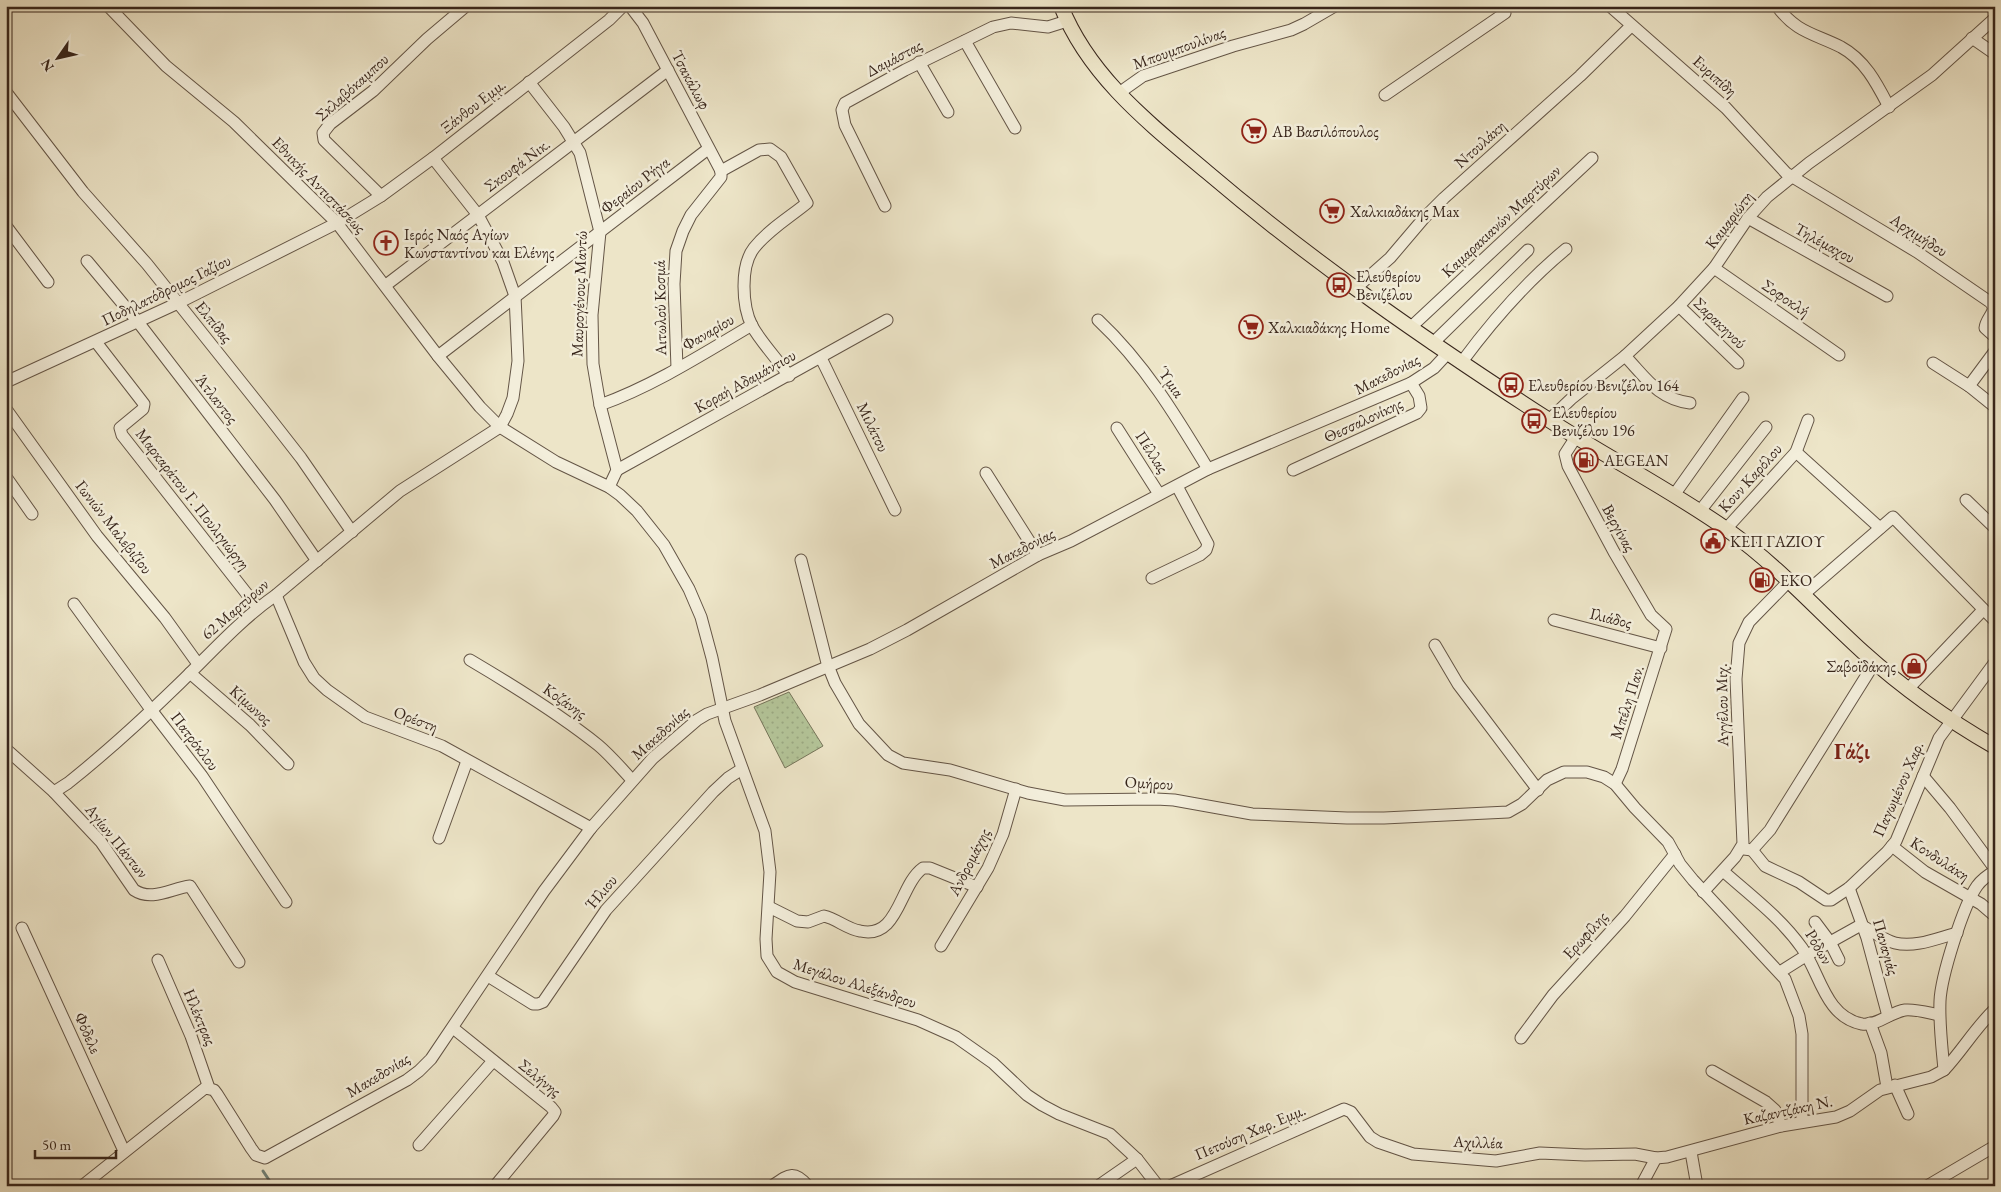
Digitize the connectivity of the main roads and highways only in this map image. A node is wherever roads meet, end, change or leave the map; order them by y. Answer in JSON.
{"nodes":[{"id":1,"x":1061,"y":6,"type":"edge"},
{"id":2,"x":1995,"y":748,"type":"edge"}],
"edges":[{"from":1,"to":2,"type":"main road"}]}
